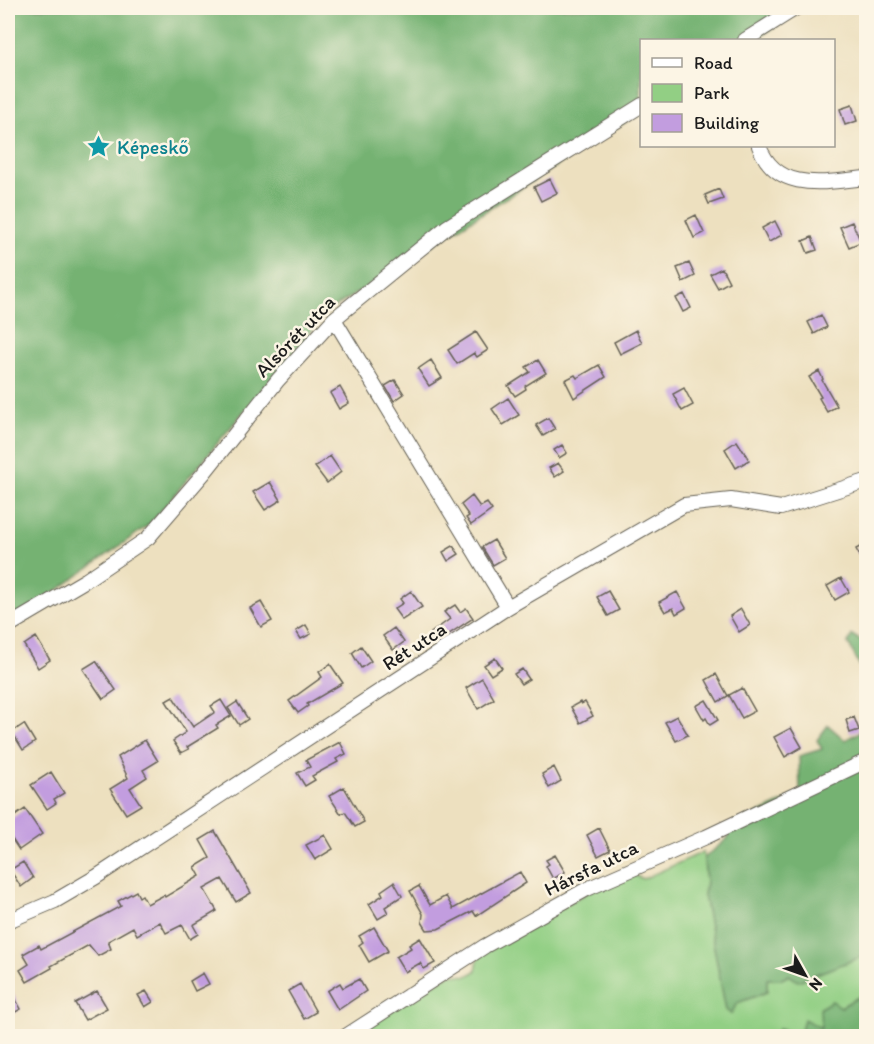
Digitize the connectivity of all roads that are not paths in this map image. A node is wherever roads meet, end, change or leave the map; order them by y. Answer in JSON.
{"nodes":[{"id":1,"x":796,"y":8,"type":"edge"},
{"id":2,"x":747,"y":39,"type":"edge"},
{"id":3,"x":640,"y":106,"type":"edge"},
{"id":4,"x":759,"y":147,"type":"edge"},
{"id":5,"x":867,"y":178,"type":"edge"},
{"id":6,"x":334,"y":319,"type":"junction"},
{"id":7,"x":867,"y":482,"type":"edge"},
{"id":8,"x":508,"y":607,"type":"junction"},
{"id":9,"x":8,"y":626,"type":"edge"},
{"id":10,"x":867,"y":761,"type":"edge"},
{"id":11,"x":8,"y":921,"type":"edge"},
{"id":12,"x":346,"y":1036,"type":"edge"}],
"edges":[{"from":1,"to":2,"type":"street"},
{"from":3,"to":6,"type":"street","name":"Alsórét utca"},
{"from":4,"to":5,"type":"street"},
{"from":6,"to":8,"type":"street"},
{"from":6,"to":9,"type":"street","name":"Alsórét utca"},
{"from":7,"to":8,"type":"street","name":"Rét utca"},
{"from":8,"to":11,"type":"street","name":"Rét utca"},
{"from":10,"to":12,"type":"street","name":"Hársfa utca"}]}
